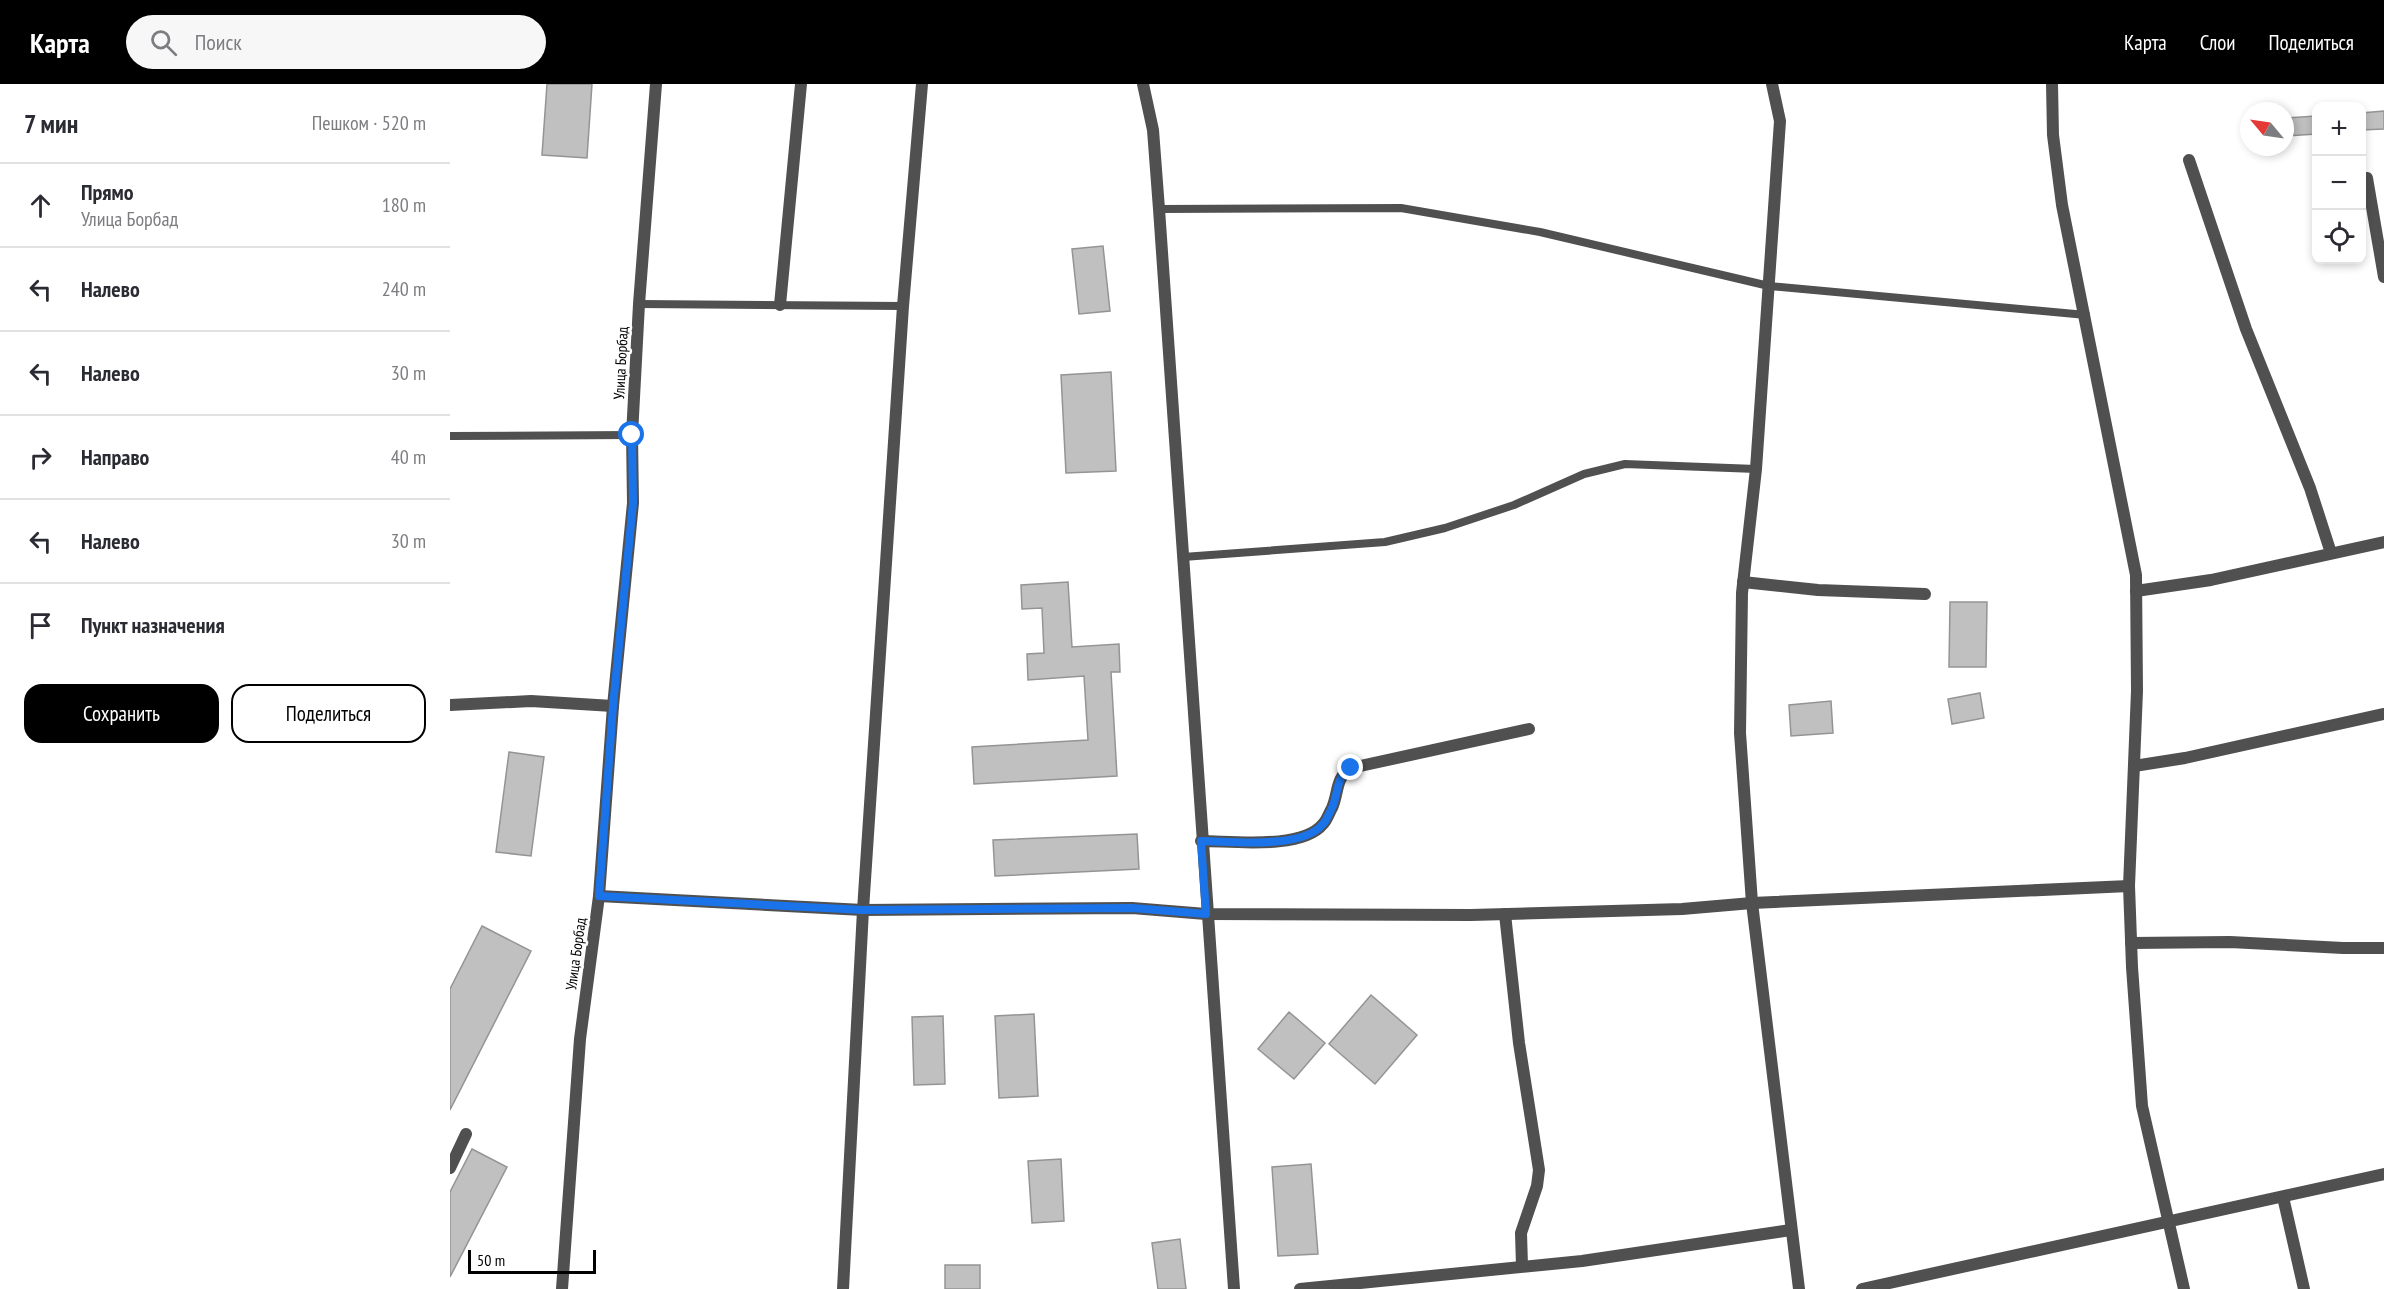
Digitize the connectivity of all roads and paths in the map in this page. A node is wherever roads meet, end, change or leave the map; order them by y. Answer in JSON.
{"nodes":[{"id":1,"x":656,"y":84,"type":"edge"},
{"id":2,"x":801,"y":84,"type":"edge"},
{"id":3,"x":922,"y":84,"type":"edge"},
{"id":4,"x":1143,"y":84,"type":"edge"},
{"id":5,"x":1772,"y":84,"type":"edge"},
{"id":6,"x":2052,"y":84,"type":"edge"},
{"id":7,"x":2189,"y":160,"type":"dead end"},
{"id":8,"x":2367,"y":178,"type":"dead end"},
{"id":9,"x":1159,"y":209,"type":"junction"},
{"id":10,"x":2378,"y":209,"type":"edge"},
{"id":11,"x":2384,"y":277,"type":"edge"},
{"id":12,"x":1769,"y":286,"type":"junction"},
{"id":13,"x":639,"y":304,"type":"junction"},
{"id":14,"x":780,"y":305,"type":"junction"},
{"id":15,"x":903,"y":306,"type":"junction"},
{"id":16,"x":2086,"y":315,"type":"junction"},
{"id":17,"x":632,"y":435,"type":"junction"},
{"id":18,"x":450,"y":436,"type":"edge"},
{"id":19,"x":1756,"y":469,"type":"junction"},
{"id":20,"x":2384,"y":542,"type":"edge"},
{"id":21,"x":2331,"y":553,"type":"junction"},
{"id":22,"x":1183,"y":556,"type":"junction"},
{"id":23,"x":1743,"y":582,"type":"junction"},
{"id":24,"x":2136,"y":591,"type":"junction"},
{"id":25,"x":1925,"y":594,"type":"dead end"},
{"id":26,"x":450,"y":705,"type":"edge"},
{"id":27,"x":613,"y":706,"type":"junction"},
{"id":28,"x":2383,"y":714,"type":"edge"},
{"id":29,"x":1529,"y":729,"type":"dead end"},
{"id":30,"x":2134,"y":766,"type":"junction"},
{"id":31,"x":1201,"y":841,"type":"junction"},
{"id":32,"x":2129,"y":886,"type":"junction"},
{"id":33,"x":599,"y":896,"type":"junction"},
{"id":34,"x":1752,"y":903,"type":"junction"},
{"id":35,"x":863,"y":910,"type":"junction"},
{"id":36,"x":1206,"y":914,"type":"junction"},
{"id":37,"x":1505,"y":914,"type":"junction"},
{"id":38,"x":2131,"y":943,"type":"junction"},
{"id":39,"x":2384,"y":948,"type":"edge"},
{"id":40,"x":466,"y":1134,"type":"dead end"},
{"id":41,"x":450,"y":1168,"type":"edge"},
{"id":42,"x":2384,"y":1174,"type":"edge"},
{"id":43,"x":2283,"y":1197,"type":"junction"},
{"id":44,"x":2168,"y":1222,"type":"junction"},
{"id":45,"x":1791,"y":1230,"type":"junction"},
{"id":46,"x":1522,"y":1266,"type":"junction"},
{"id":47,"x":562,"y":1289,"type":"edge"},
{"id":48,"x":843,"y":1289,"type":"edge"},
{"id":49,"x":1234,"y":1289,"type":"edge"},
{"id":50,"x":1300,"y":1289,"type":"edge"},
{"id":51,"x":1798,"y":1289,"type":"edge"},
{"id":52,"x":1862,"y":1289,"type":"edge"},
{"id":53,"x":2184,"y":1289,"type":"edge"},
{"id":54,"x":2304,"y":1289,"type":"edge"}],
"edges":[{"from":1,"to":13,"type":"street","name":"Улица Борбад"},
{"from":2,"to":14,"type":"street"},
{"from":3,"to":15,"type":"street"},
{"from":4,"to":9,"type":"street"},
{"from":5,"to":12,"type":"street"},
{"from":6,"to":16,"type":"street"},
{"from":7,"to":21,"type":"street"},
{"from":8,"to":10,"type":"street"},
{"from":9,"to":12,"type":"lane"},
{"from":9,"to":22,"type":"street"},
{"from":10,"to":11,"type":"street"},
{"from":12,"to":16,"type":"lane"},
{"from":12,"to":19,"type":"street"},
{"from":13,"to":14,"type":"lane"},
{"from":13,"to":17,"type":"street","name":"Улица Борбад"},
{"from":14,"to":15,"type":"lane"},
{"from":15,"to":35,"type":"street"},
{"from":16,"to":24,"type":"street"},
{"from":17,"to":18,"type":"lane"},
{"from":17,"to":27,"type":"street","name":"Улица Борбад"},
{"from":19,"to":22,"type":"lane"},
{"from":19,"to":23,"type":"street"},
{"from":20,"to":21,"type":"street"},
{"from":21,"to":24,"type":"street"},
{"from":22,"to":31,"type":"street"},
{"from":23,"to":25,"type":"street"},
{"from":23,"to":34,"type":"street"},
{"from":24,"to":30,"type":"street"},
{"from":26,"to":27,"type":"street"},
{"from":27,"to":33,"type":"street","name":"Улица Борбад"},
{"from":28,"to":30,"type":"street"},
{"from":29,"to":31,"type":"street"},
{"from":30,"to":32,"type":"street"},
{"from":31,"to":36,"type":"street"},
{"from":32,"to":34,"type":"street"},
{"from":32,"to":38,"type":"street"},
{"from":33,"to":35,"type":"street"},
{"from":33,"to":47,"type":"street","name":"Улица Борбад"},
{"from":34,"to":37,"type":"street"},
{"from":34,"to":45,"type":"street"},
{"from":35,"to":36,"type":"street"},
{"from":35,"to":48,"type":"street"},
{"from":36,"to":37,"type":"street"},
{"from":36,"to":49,"type":"street"},
{"from":37,"to":46,"type":"street"},
{"from":38,"to":39,"type":"street"},
{"from":38,"to":44,"type":"street"},
{"from":40,"to":41,"type":"street"},
{"from":42,"to":43,"type":"street"},
{"from":43,"to":44,"type":"street"},
{"from":43,"to":54,"type":"street"},
{"from":44,"to":52,"type":"street"},
{"from":44,"to":53,"type":"street"},
{"from":45,"to":46,"type":"street"},
{"from":45,"to":51,"type":"street"},
{"from":46,"to":50,"type":"street"}]}
